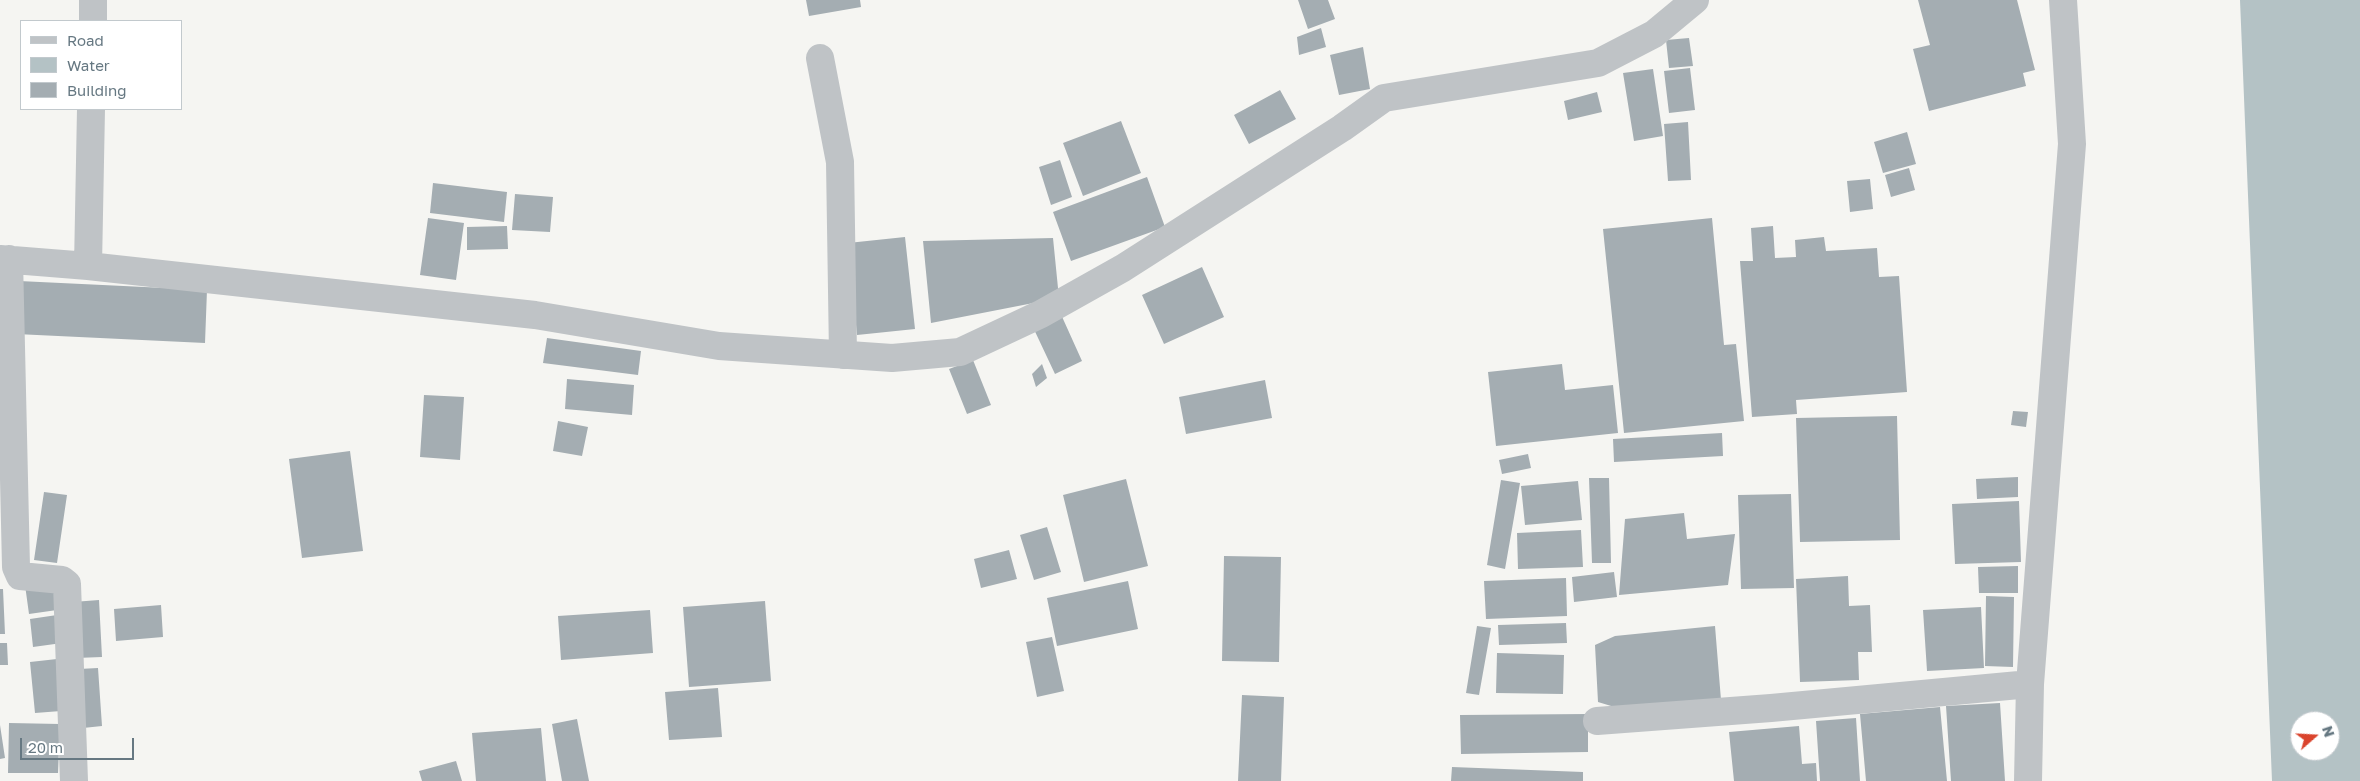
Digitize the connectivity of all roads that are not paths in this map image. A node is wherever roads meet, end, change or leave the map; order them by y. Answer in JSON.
{"nodes":[{"id":1,"x":93,"y":0,"type":"edge"},
{"id":2,"x":1695,"y":0,"type":"edge"},
{"id":3,"x":2063,"y":0,"type":"edge"},
{"id":4,"x":93,"y":20,"type":"edge"},
{"id":5,"x":820,"y":58,"type":"dead end"},
{"id":6,"x":91,"y":110,"type":"edge"},
{"id":7,"x":5,"y":259,"type":"edge"},
{"id":8,"x":88,"y":266,"type":"junction"},
{"id":9,"x":843,"y":354,"type":"junction"},
{"id":10,"x":2030,"y":684,"type":"junction"},
{"id":11,"x":1598,"y":721,"type":"dead end"},
{"id":12,"x":74,"y":781,"type":"edge"},
{"id":13,"x":2028,"y":781,"type":"edge"}],
"edges":[{"from":1,"to":4,"type":"street"},
{"from":2,"to":9,"type":"street"},
{"from":3,"to":10,"type":"street"},
{"from":5,"to":9,"type":"street"},
{"from":6,"to":8,"type":"street"},
{"from":7,"to":8,"type":"street"},
{"from":7,"to":12,"type":"street"},
{"from":8,"to":9,"type":"street"},
{"from":10,"to":11,"type":"street"},
{"from":10,"to":13,"type":"street"}]}
